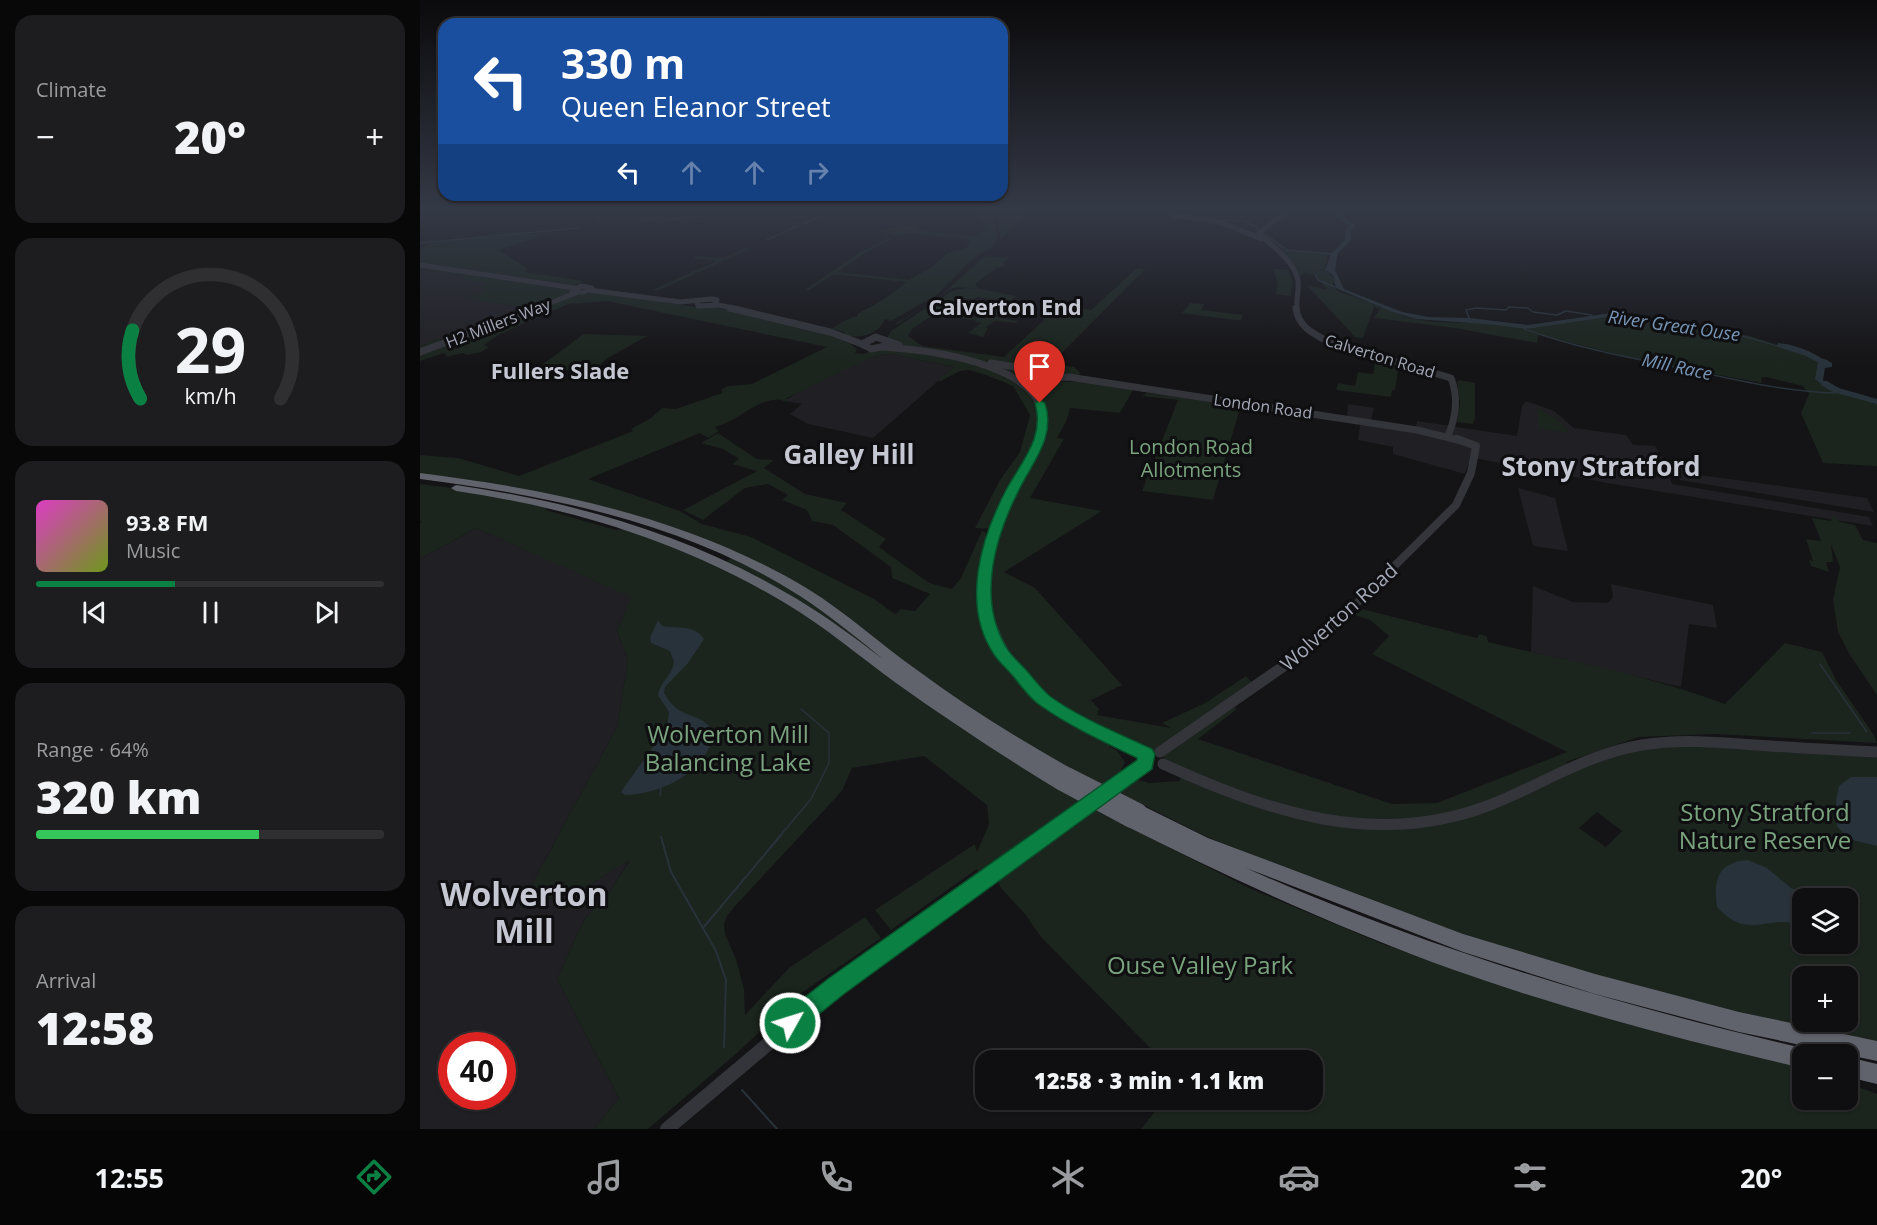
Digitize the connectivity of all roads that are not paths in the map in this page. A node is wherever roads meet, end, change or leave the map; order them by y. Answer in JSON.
{"nodes":[{"id":1,"x":1284,"y":261,"type":"edge"},
{"id":2,"x":420,"y":265,"type":"edge"},
{"id":3,"x":575,"y":290,"type":"junction"},
{"id":4,"x":849,"y":338,"type":"junction"},
{"id":5,"x":870,"y":339,"type":"junction"},
{"id":6,"x":890,"y":342,"type":"junction"},
{"id":7,"x":862,"y":344,"type":"junction"},
{"id":8,"x":882,"y":348,"type":"junction"},
{"id":9,"x":904,"y":348,"type":"junction"},
{"id":10,"x":420,"y":352,"type":"edge"},
{"id":11,"x":989,"y":364,"type":"junction"},
{"id":12,"x":1056,"y":377,"type":"junction"},
{"id":13,"x":1077,"y":379,"type":"junction"},
{"id":14,"x":1025,"y":386,"type":"junction"},
{"id":15,"x":1448,"y":436,"type":"junction"},
{"id":16,"x":1476,"y":446,"type":"joint"},
{"id":17,"x":420,"y":476,"type":"edge"},
{"id":18,"x":420,"y":484,"type":"edge"},
{"id":19,"x":1877,"y":752,"type":"edge"},
{"id":20,"x":1162,"y":758,"type":"junction"},
{"id":21,"x":1146,"y":759,"type":"junction"},
{"id":22,"x":1065,"y":779,"type":"junction"},
{"id":23,"x":1135,"y":816,"type":"junction"},
{"id":24,"x":1877,"y":1051,"type":"edge"},
{"id":25,"x":1792,"y":1056,"type":"edge"},
{"id":26,"x":1858,"y":1070,"type":"edge"},
{"id":27,"x":1877,"y":1074,"type":"edge"},
{"id":28,"x":667,"y":1129,"type":"edge"}],
"edges":[{"from":1,"to":15,"type":"street","name":"Calverton Road"},
{"from":2,"to":3,"type":"street"},
{"from":3,"to":4,"type":"street"},
{"from":3,"to":10,"type":"street","name":"H2 Millers Way"},
{"from":4,"to":5,"type":"street"},
{"from":4,"to":7,"type":"street"},
{"from":5,"to":6,"type":"street"},
{"from":5,"to":7,"type":"street"},
{"from":6,"to":8,"type":"street"},
{"from":6,"to":9,"type":"street"},
{"from":7,"to":8,"type":"street"},
{"from":8,"to":9,"type":"street"},
{"from":9,"to":11,"type":"street"},
{"from":11,"to":12,"type":"street"},
{"from":11,"to":14,"type":"street"},
{"from":12,"to":13,"type":"street","name":"London Road"},
{"from":12,"to":14,"type":"street","name":"London Road"},
{"from":13,"to":14,"type":"street","name":"London Road"},
{"from":13,"to":15,"type":"street","name":"London Road"},
{"from":14,"to":21,"type":"street"},
{"from":15,"to":16,"type":"street","name":"London Road"},
{"from":16,"to":20,"type":"street","name":"Wolverton Road"},
{"from":17,"to":22,"type":"highway"},
{"from":18,"to":22,"type":"highway"},
{"from":19,"to":20,"type":"street"},
{"from":20,"to":21,"type":"street"},
{"from":21,"to":28,"type":"street"},
{"from":22,"to":23,"type":"highway","bridge":true},
{"from":23,"to":24,"type":"highway"},
{"from":23,"to":25,"type":"highway"},
{"from":26,"to":27,"type":"highway"}]}
